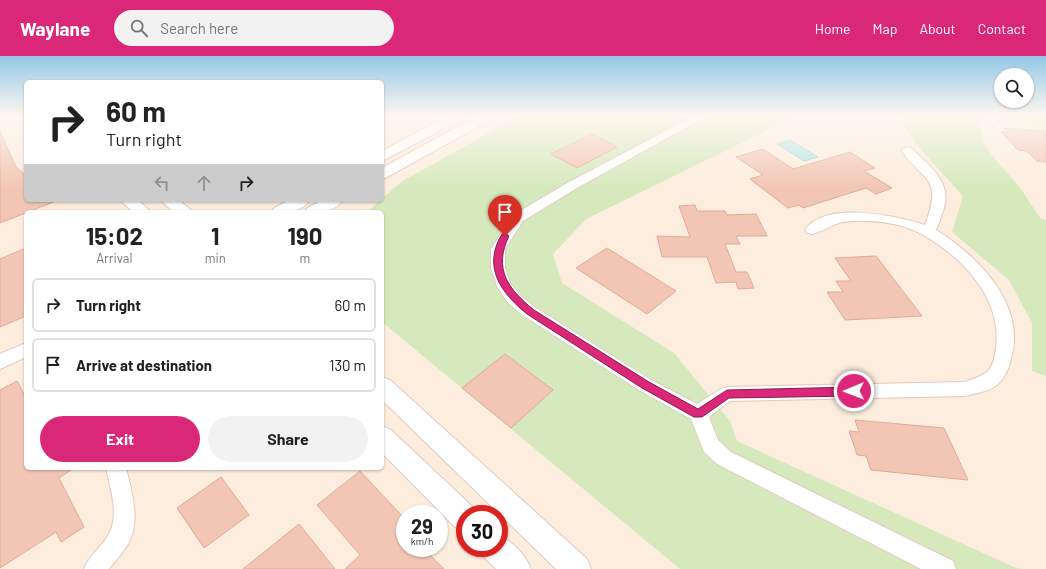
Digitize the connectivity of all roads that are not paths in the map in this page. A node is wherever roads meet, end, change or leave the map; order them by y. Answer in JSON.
{"nodes":[{"id":1,"x":413,"y":140,"type":"edge"},
{"id":2,"x":444,"y":140,"type":"edge"},
{"id":3,"x":657,"y":140,"type":"edge"},
{"id":4,"x":907,"y":150,"type":"dead end"},
{"id":5,"x":384,"y":156,"type":"edge"},
{"id":6,"x":384,"y":173,"type":"edge"},
{"id":7,"x":130,"y":202,"type":"edge"},
{"id":8,"x":171,"y":202,"type":"edge"},
{"id":9,"x":298,"y":202,"type":"edge"},
{"id":10,"x":331,"y":202,"type":"edge"},
{"id":11,"x":140,"y":210,"type":"edge"},
{"id":12,"x":182,"y":210,"type":"edge"},
{"id":13,"x":284,"y":210,"type":"edge"},
{"id":14,"x":317,"y":210,"type":"edge"},
{"id":15,"x":812,"y":230,"type":"dead end"},
{"id":16,"x":929,"y":232,"type":"junction"},
{"id":17,"x":24,"y":350,"type":"edge"},
{"id":18,"x":0,"y":362,"type":"edge"},
{"id":19,"x":384,"y":388,"type":"edge"},
{"id":20,"x":698,"y":414,"type":"junction"},
{"id":21,"x":384,"y":439,"type":"edge"},
{"id":22,"x":116,"y":470,"type":"edge"},
{"id":23,"x":456,"y":509,"type":"edge"},
{"id":24,"x":505,"y":557,"type":"edge"},
{"id":25,"x":95,"y":569,"type":"edge"},
{"id":26,"x":517,"y":569,"type":"edge"},
{"id":27,"x":577,"y":569,"type":"edge"},
{"id":28,"x":945,"y":569,"type":"edge"}],
"edges":[{"from":1,"to":5,"type":"street"},
{"from":2,"to":6,"type":"street"},
{"from":3,"to":20,"type":"street"},
{"from":4,"to":16,"type":"street"},
{"from":7,"to":11,"type":"street"},
{"from":8,"to":12,"type":"street"},
{"from":9,"to":13,"type":"street"},
{"from":10,"to":14,"type":"street"},
{"from":15,"to":16,"type":"street"},
{"from":16,"to":20,"type":"street"},
{"from":17,"to":18,"type":"street"},
{"from":19,"to":27,"type":"street"},
{"from":20,"to":28,"type":"street"},
{"from":21,"to":23,"type":"street"},
{"from":22,"to":25,"type":"street"},
{"from":24,"to":26,"type":"street"}]}
